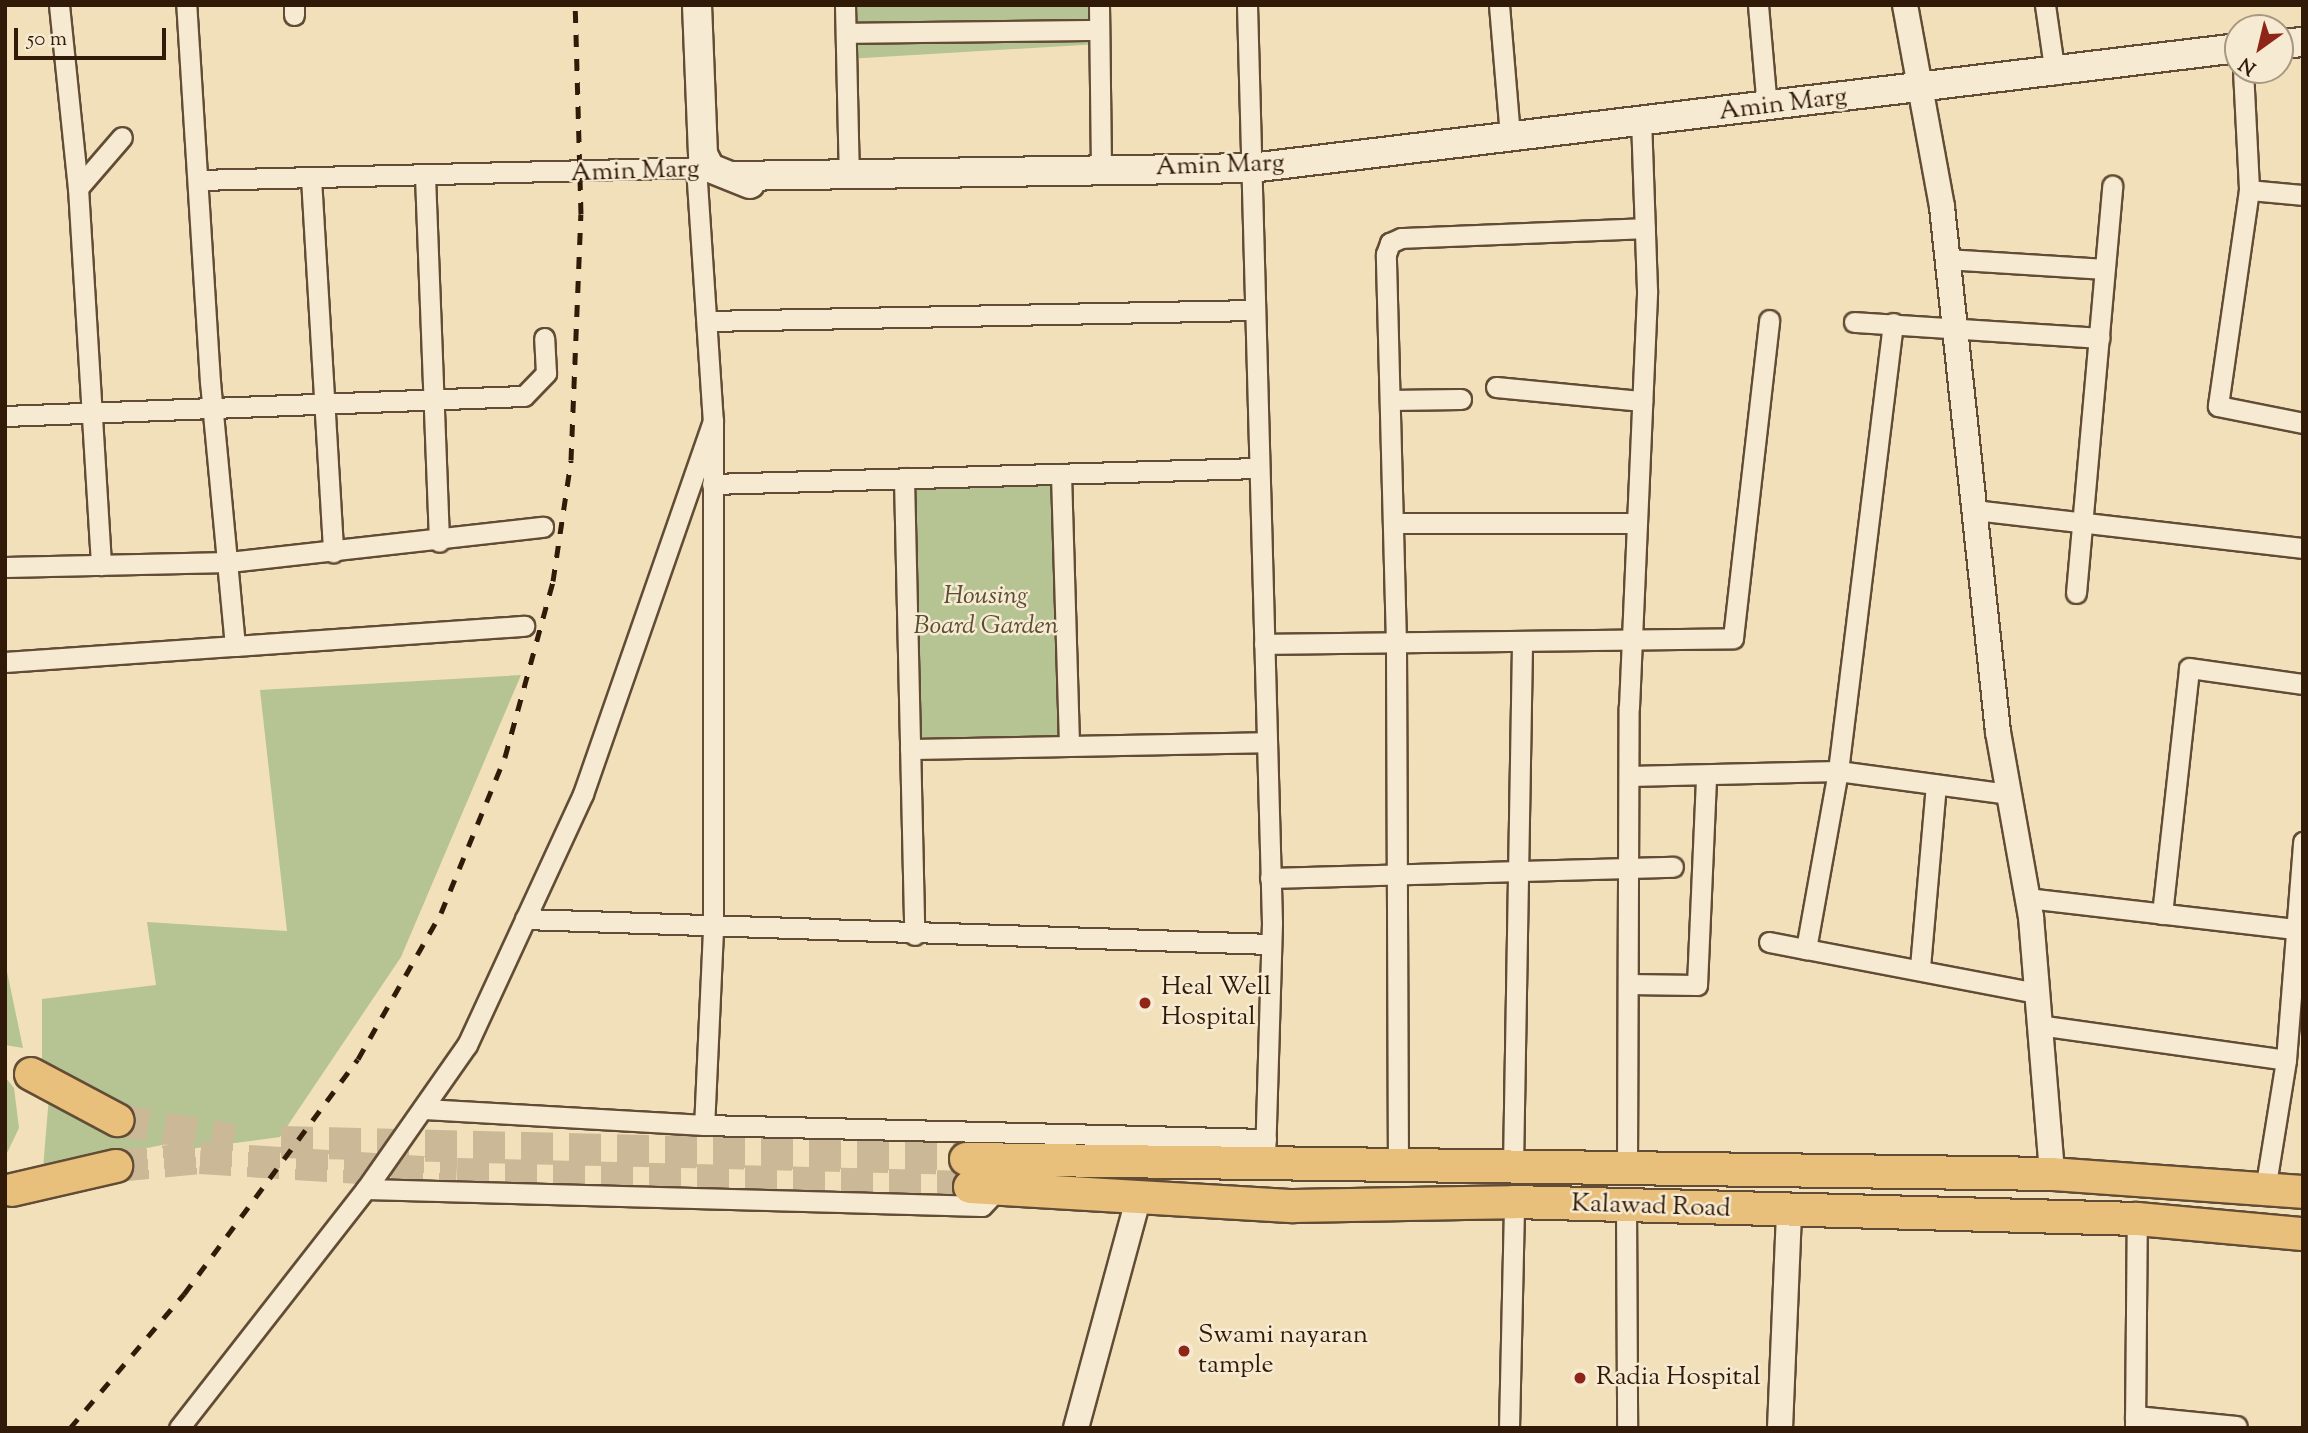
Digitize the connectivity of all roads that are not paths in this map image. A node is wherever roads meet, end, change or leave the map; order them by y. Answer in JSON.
{"nodes":[{"id":1,"x":59,"y":5,"type":"edge"},
{"id":2,"x":187,"y":5,"type":"edge"},
{"id":3,"x":697,"y":5,"type":"edge"},
{"id":4,"x":845,"y":5,"type":"edge"},
{"id":5,"x":1098,"y":5,"type":"edge"},
{"id":6,"x":1247,"y":5,"type":"edge"},
{"id":7,"x":1499,"y":5,"type":"edge"},
{"id":8,"x":1758,"y":5,"type":"edge"},
{"id":9,"x":1905,"y":5,"type":"edge"},
{"id":10,"x":2045,"y":5,"type":"edge"},
{"id":11,"x":1099,"y":30,"type":"junction"},
{"id":12,"x":846,"y":33,"type":"junction"},
{"id":13,"x":2224,"y":50,"type":"edge"},
{"id":14,"x":2055,"y":74,"type":"junction"},
{"id":15,"x":2244,"y":84,"type":"edge"},
{"id":16,"x":1918,"y":89,"type":"junction"},
{"id":17,"x":1767,"y":107,"type":"junction"},
{"id":18,"x":1641,"y":122,"type":"junction"},
{"id":19,"x":122,"y":137,"type":"dead end"},
{"id":20,"x":1510,"y":138,"type":"junction"},
{"id":21,"x":1251,"y":168,"type":"junction"},
{"id":22,"x":713,"y":170,"type":"junction"},
{"id":23,"x":1101,"y":170,"type":"junction"},
{"id":24,"x":849,"y":175,"type":"junction"},
{"id":25,"x":425,"y":176,"type":"junction"},
{"id":26,"x":311,"y":178,"type":"junction"},
{"id":27,"x":198,"y":180,"type":"junction"},
{"id":28,"x":2112,"y":186,"type":"dead end"},
{"id":29,"x":78,"y":188,"type":"junction"},
{"id":30,"x":2249,"y":190,"type":"junction"},
{"id":31,"x":2303,"y":195,"type":"edge"},
{"id":32,"x":1645,"y":228,"type":"junction"},
{"id":33,"x":1947,"y":259,"type":"junction"},
{"id":34,"x":2104,"y":269,"type":"junction"},
{"id":35,"x":1255,"y":310,"type":"junction"},
{"id":36,"x":1769,"y":320,"type":"dead end"},
{"id":37,"x":707,"y":321,"type":"junction"},
{"id":38,"x":1854,"y":322,"type":"dead end"},
{"id":39,"x":1893,"y":323,"type":"junction"},
{"id":40,"x":1955,"y":329,"type":"junction"},
{"id":41,"x":544,"y":338,"type":"dead end"},
{"id":42,"x":2099,"y":338,"type":"junction"},
{"id":43,"x":1496,"y":387,"type":"dead end"},
{"id":44,"x":1461,"y":399,"type":"dead end"},
{"id":45,"x":1390,"y":400,"type":"junction"},
{"id":46,"x":437,"y":401,"type":"junction"},
{"id":47,"x":1642,"y":401,"type":"junction"},
{"id":48,"x":324,"y":404,"type":"junction"},
{"id":49,"x":212,"y":407,"type":"junction"},
{"id":50,"x":91,"y":412,"type":"junction"},
{"id":51,"x":5,"y":416,"type":"edge"},
{"id":52,"x":712,"y":421,"type":"junction"},
{"id":53,"x":2303,"y":423,"type":"edge"},
{"id":54,"x":1259,"y":468,"type":"junction"},
{"id":55,"x":1061,"y":474,"type":"junction"},
{"id":56,"x":904,"y":478,"type":"junction"},
{"id":57,"x":712,"y":484,"type":"junction"},
{"id":58,"x":1974,"y":510,"type":"junction"},
{"id":59,"x":1393,"y":523,"type":"junction"},
{"id":60,"x":1637,"y":523,"type":"junction"},
{"id":61,"x":2085,"y":523,"type":"junction"},
{"id":62,"x":543,"y":527,"type":"dead end"},
{"id":63,"x":439,"y":541,"type":"junction"},
{"id":64,"x":2303,"y":548,"type":"edge"},
{"id":65,"x":333,"y":552,"type":"junction"},
{"id":66,"x":229,"y":562,"type":"junction"},
{"id":67,"x":101,"y":565,"type":"junction"},
{"id":68,"x":5,"y":568,"type":"edge"},
{"id":69,"x":2076,"y":593,"type":"dead end"},
{"id":70,"x":524,"y":626,"type":"dead end"},
{"id":71,"x":1632,"y":640,"type":"junction"},
{"id":72,"x":1396,"y":643,"type":"junction"},
{"id":73,"x":1522,"y":643,"type":"junction"},
{"id":74,"x":1264,"y":644,"type":"junction"},
{"id":75,"x":235,"y":646,"type":"junction"},
{"id":76,"x":5,"y":662,"type":"edge"},
{"id":77,"x":2303,"y":684,"type":"edge"},
{"id":78,"x":1267,"y":742,"type":"junction"},
{"id":79,"x":1069,"y":746,"type":"junction"},
{"id":80,"x":910,"y":750,"type":"junction"},
{"id":81,"x":1838,"y":771,"type":"junction"},
{"id":82,"x":1629,"y":776,"type":"junction"},
{"id":83,"x":1706,"y":777,"type":"junction"},
{"id":84,"x":1936,"y":785,"type":"junction"},
{"id":85,"x":2009,"y":794,"type":"junction"},
{"id":86,"x":2303,"y":842,"type":"edge"},
{"id":87,"x":1673,"y":867,"type":"dead end"},
{"id":88,"x":1628,"y":868,"type":"junction"},
{"id":89,"x":1520,"y":870,"type":"junction"},
{"id":90,"x":1397,"y":876,"type":"junction"},
{"id":91,"x":1270,"y":878,"type":"junction"},
{"id":92,"x":2027,"y":898,"type":"junction"},
{"id":93,"x":2162,"y":914,"type":"junction"},
{"id":94,"x":525,"y":919,"type":"junction"},
{"id":95,"x":2296,"y":929,"type":"junction"},
{"id":96,"x":713,"y":930,"type":"junction"},
{"id":97,"x":914,"y":935,"type":"junction"},
{"id":98,"x":1769,"y":942,"type":"dead end"},
{"id":99,"x":1271,"y":944,"type":"junction"},
{"id":100,"x":1806,"y":949,"type":"junction"},
{"id":101,"x":1920,"y":967,"type":"junction"},
{"id":102,"x":1628,"y":984,"type":"junction"},
{"id":103,"x":2036,"y":993,"type":"junction"},
{"id":104,"x":2038,"y":1025,"type":"junction"},
{"id":105,"x":2286,"y":1060,"type":"junction"},
{"id":106,"x":31,"y":1074,"type":"dead end"},
{"id":107,"x":425,"y":1109,"type":"junction"},
{"id":108,"x":117,"y":1120,"type":"tunnel mouth"},
{"id":109,"x":704,"y":1125,"type":"junction"},
{"id":110,"x":1265,"y":1152,"type":"junction"},
{"id":111,"x":116,"y":1166,"type":"tunnel mouth"},
{"id":112,"x":1513,"y":1166,"type":"junction"},
{"id":113,"x":1398,"y":1168,"type":"junction"},
{"id":114,"x":1627,"y":1168,"type":"junction"},
{"id":115,"x":2052,"y":1174,"type":"junction"},
{"id":116,"x":978,"y":1178,"type":"junction"},
{"id":117,"x":12,"y":1189,"type":"dead end"},
{"id":118,"x":366,"y":1189,"type":"junction"},
{"id":119,"x":2265,"y":1190,"type":"junction"},
{"id":120,"x":2303,"y":1192,"type":"edge"},
{"id":121,"x":1138,"y":1200,"type":"junction"},
{"id":122,"x":1514,"y":1202,"type":"junction"},
{"id":123,"x":1626,"y":1206,"type":"junction"},
{"id":124,"x":1790,"y":1210,"type":"junction"},
{"id":125,"x":2137,"y":1220,"type":"junction"},
{"id":126,"x":2303,"y":1234,"type":"edge"},
{"id":127,"x":2135,"y":1422,"type":"edge"},
{"id":128,"x":2237,"y":1426,"type":"edge"},
{"id":129,"x":179,"y":1428,"type":"edge"},
{"id":130,"x":1076,"y":1428,"type":"edge"},
{"id":131,"x":1509,"y":1428,"type":"edge"},
{"id":132,"x":1628,"y":1428,"type":"edge"},
{"id":133,"x":1780,"y":1428,"type":"edge"}],
"edges":[{"from":1,"to":29,"type":"street"},
{"from":2,"to":27,"type":"street"},
{"from":3,"to":22,"type":"main road"},
{"from":4,"to":12,"type":"street"},
{"from":5,"to":11,"type":"street"},
{"from":6,"to":21,"type":"street"},
{"from":7,"to":20,"type":"street"},
{"from":8,"to":17,"type":"street"},
{"from":9,"to":16,"type":"street"},
{"from":10,"to":14,"type":"street"},
{"from":11,"to":12,"type":"street"},
{"from":11,"to":23,"type":"street"},
{"from":12,"to":24,"type":"street"},
{"from":13,"to":14,"type":"main road","name":"Amin Marg"},
{"from":14,"to":16,"type":"main road","name":"Amin Marg"},
{"from":15,"to":30,"type":"street"},
{"from":16,"to":17,"type":"main road","name":"Amin Marg"},
{"from":16,"to":33,"type":"street"},
{"from":17,"to":18,"type":"main road","name":"Amin Marg"},
{"from":18,"to":20,"type":"main road","name":"Amin Marg"},
{"from":18,"to":32,"type":"street"},
{"from":19,"to":29,"type":"street"},
{"from":20,"to":21,"type":"main road","name":"Amin Marg"},
{"from":21,"to":23,"type":"main road","name":"Amin Marg"},
{"from":21,"to":35,"type":"street"},
{"from":22,"to":24,"type":"main road","name":"Amin Marg"},
{"from":22,"to":25,"type":"street","name":"Amin Marg"},
{"from":22,"to":37,"type":"street"},
{"from":23,"to":24,"type":"main road","name":"Amin Marg"},
{"from":25,"to":26,"type":"street","name":"Amin Marg"},
{"from":25,"to":46,"type":"street"},
{"from":26,"to":27,"type":"street","name":"Amin Marg"},
{"from":26,"to":48,"type":"street"},
{"from":27,"to":49,"type":"street"},
{"from":28,"to":34,"type":"street"},
{"from":29,"to":50,"type":"street"},
{"from":30,"to":31,"type":"street"},
{"from":30,"to":53,"type":"street"},
{"from":32,"to":45,"type":"street"},
{"from":32,"to":47,"type":"street"},
{"from":33,"to":34,"type":"street"},
{"from":33,"to":40,"type":"street"},
{"from":34,"to":42,"type":"street"},
{"from":35,"to":37,"type":"street"},
{"from":35,"to":54,"type":"street"},
{"from":36,"to":71,"type":"street"},
{"from":37,"to":52,"type":"street"},
{"from":38,"to":39,"type":"street"},
{"from":39,"to":40,"type":"street"},
{"from":39,"to":81,"type":"street"},
{"from":40,"to":42,"type":"street"},
{"from":40,"to":58,"type":"street"},
{"from":41,"to":46,"type":"street"},
{"from":42,"to":61,"type":"street"},
{"from":43,"to":47,"type":"street"},
{"from":44,"to":45,"type":"street"},
{"from":45,"to":59,"type":"street"},
{"from":46,"to":48,"type":"street"},
{"from":46,"to":63,"type":"street"},
{"from":47,"to":60,"type":"street"},
{"from":48,"to":49,"type":"street"},
{"from":48,"to":65,"type":"street"},
{"from":49,"to":50,"type":"street"},
{"from":49,"to":66,"type":"street"},
{"from":50,"to":51,"type":"street"},
{"from":50,"to":67,"type":"street"},
{"from":52,"to":57,"type":"street"},
{"from":52,"to":94,"type":"street"},
{"from":54,"to":55,"type":"street"},
{"from":54,"to":74,"type":"street"},
{"from":55,"to":56,"type":"street"},
{"from":55,"to":79,"type":"street"},
{"from":56,"to":57,"type":"street"},
{"from":56,"to":80,"type":"street"},
{"from":57,"to":96,"type":"street"},
{"from":58,"to":61,"type":"street"},
{"from":58,"to":85,"type":"street"},
{"from":59,"to":60,"type":"street"},
{"from":59,"to":72,"type":"street"},
{"from":60,"to":71,"type":"street"},
{"from":61,"to":64,"type":"street"},
{"from":61,"to":69,"type":"street"},
{"from":62,"to":63,"type":"street"},
{"from":63,"to":65,"type":"street"},
{"from":65,"to":66,"type":"street"},
{"from":66,"to":67,"type":"street"},
{"from":66,"to":75,"type":"street"},
{"from":67,"to":68,"type":"street"},
{"from":70,"to":75,"type":"street"},
{"from":71,"to":73,"type":"street"},
{"from":71,"to":82,"type":"street"},
{"from":72,"to":73,"type":"street"},
{"from":72,"to":74,"type":"street"},
{"from":72,"to":90,"type":"street"},
{"from":73,"to":89,"type":"street"},
{"from":74,"to":78,"type":"street"},
{"from":75,"to":76,"type":"street"},
{"from":77,"to":93,"type":"street"},
{"from":78,"to":79,"type":"street"},
{"from":78,"to":91,"type":"street"},
{"from":79,"to":80,"type":"street"},
{"from":80,"to":97,"type":"street"},
{"from":81,"to":83,"type":"street"},
{"from":81,"to":84,"type":"street"},
{"from":81,"to":100,"type":"street"},
{"from":82,"to":83,"type":"street"},
{"from":82,"to":88,"type":"street"},
{"from":83,"to":102,"type":"street"},
{"from":84,"to":85,"type":"street"},
{"from":84,"to":101,"type":"street"},
{"from":85,"to":92,"type":"street"},
{"from":86,"to":95,"type":"street"},
{"from":87,"to":88,"type":"street"},
{"from":88,"to":89,"type":"street"},
{"from":88,"to":102,"type":"street"},
{"from":89,"to":90,"type":"street"},
{"from":89,"to":112,"type":"street"},
{"from":90,"to":91,"type":"street"},
{"from":90,"to":113,"type":"street"},
{"from":91,"to":99,"type":"street"},
{"from":92,"to":93,"type":"street"},
{"from":92,"to":103,"type":"street"},
{"from":93,"to":95,"type":"street"},
{"from":94,"to":96,"type":"street"},
{"from":94,"to":107,"type":"street"},
{"from":95,"to":105,"type":"street"},
{"from":96,"to":97,"type":"street"},
{"from":96,"to":109,"type":"street"},
{"from":97,"to":99,"type":"street"},
{"from":98,"to":100,"type":"street"},
{"from":99,"to":110,"type":"street"},
{"from":100,"to":101,"type":"street"},
{"from":101,"to":103,"type":"street"},
{"from":102,"to":114,"type":"street"},
{"from":103,"to":104,"type":"street"},
{"from":104,"to":105,"type":"street"},
{"from":104,"to":115,"type":"street"},
{"from":105,"to":119,"type":"street"},
{"from":106,"to":108,"type":"main road"},
{"from":107,"to":109,"type":"street"},
{"from":107,"to":118,"type":"street"},
{"from":109,"to":110,"type":"street"},
{"from":110,"to":113,"type":"main road","name":"Kalawad Road"},
{"from":110,"to":116,"type":"main road","name":"Kalawad Road"},
{"from":111,"to":117,"type":"main road"},
{"from":112,"to":113,"type":"main road","name":"Kalawad Road"},
{"from":112,"to":114,"type":"main road","name":"Kalawad Road"},
{"from":114,"to":115,"type":"main road","name":"Kalawad Road"},
{"from":115,"to":119,"type":"main road","name":"Kalawad Road"},
{"from":116,"to":118,"type":"street"},
{"from":116,"to":121,"type":"main road","name":"Kalawad Road"},
{"from":118,"to":129,"type":"street"},
{"from":119,"to":120,"type":"main road","name":"Kalawad Road"},
{"from":121,"to":122,"type":"main road","name":"Kalawad Road"},
{"from":121,"to":130,"type":"street"},
{"from":122,"to":123,"type":"main road","name":"Kalawad Road"},
{"from":122,"to":131,"type":"street"},
{"from":123,"to":124,"type":"main road","name":"Kalawad Road"},
{"from":123,"to":132,"type":"street"},
{"from":124,"to":125,"type":"main road","name":"Kalawad Road"},
{"from":124,"to":133,"type":"street"},
{"from":125,"to":126,"type":"main road","name":"Kalawad Road"},
{"from":125,"to":127,"type":"street"},
{"from":127,"to":128,"type":"street"}]}
